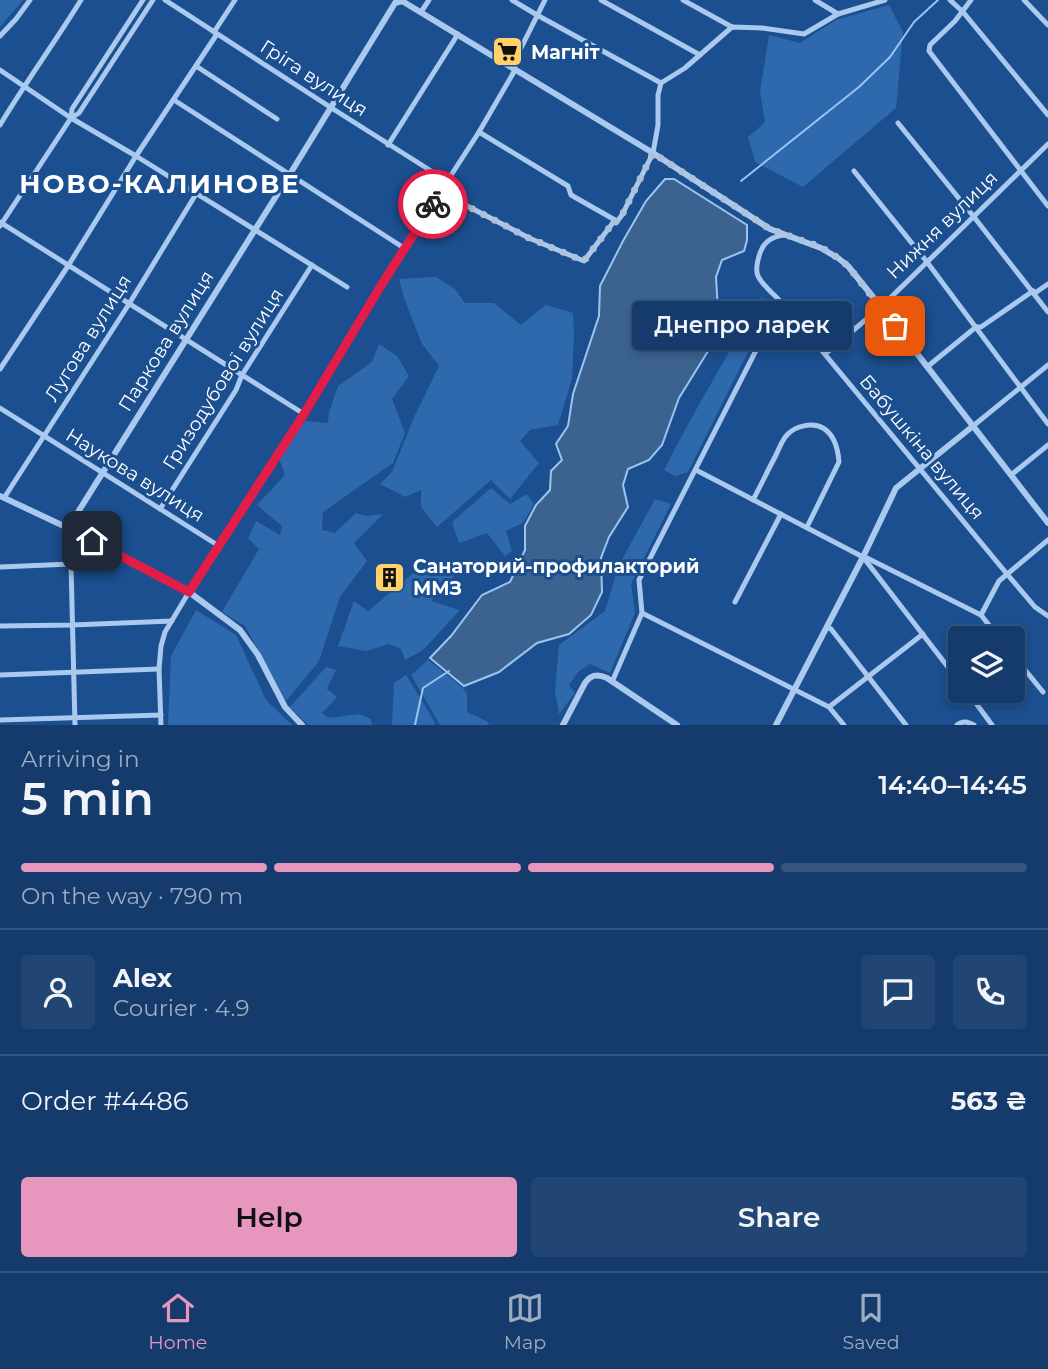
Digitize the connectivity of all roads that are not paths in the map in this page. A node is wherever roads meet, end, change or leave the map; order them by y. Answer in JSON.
{"nodes":[{"id":1,"x":30,"y":0,"type":"edge"},
{"id":2,"x":81,"y":0,"type":"edge"},
{"id":3,"x":143,"y":0,"type":"edge"},
{"id":4,"x":153,"y":0,"type":"edge"},
{"id":5,"x":165,"y":0,"type":"edge"},
{"id":6,"x":235,"y":0,"type":"edge"},
{"id":7,"x":429,"y":0,"type":"edge"},
{"id":8,"x":512,"y":0,"type":"edge"},
{"id":9,"x":545,"y":0,"type":"edge"},
{"id":10,"x":601,"y":0,"type":"edge"},
{"id":11,"x":683,"y":0,"type":"edge"},
{"id":12,"x":815,"y":0,"type":"edge"},
{"id":13,"x":886,"y":0,"type":"edge"},
{"id":14,"x":950,"y":0,"type":"edge"},
{"id":15,"x":971,"y":0,"type":"edge"},
{"id":16,"x":1024,"y":0,"type":"edge"},
{"id":17,"x":393,"y":1,"type":"edge"},
{"id":18,"x":421,"y":12,"type":"junction"},
{"id":19,"x":963,"y":12,"type":"junction"},
{"id":20,"x":537,"y":15,"type":"junction"},
{"id":21,"x":838,"y":15,"type":"junction"},
{"id":22,"x":1048,"y":25,"type":"edge"},
{"id":23,"x":732,"y":27,"type":"junction"},
{"id":24,"x":216,"y":33,"type":"junction"},
{"id":25,"x":458,"y":34,"type":"junction"},
{"id":26,"x":0,"y":36,"type":"edge"},
{"id":27,"x":699,"y":55,"type":"junction"},
{"id":28,"x":196,"y":66,"type":"junction"},
{"id":29,"x":515,"y":70,"type":"junction"},
{"id":30,"x":0,"y":71,"type":"edge"},
{"id":31,"x":662,"y":83,"type":"junction"},
{"id":32,"x":23,"y":86,"type":"junction"},
{"id":33,"x":174,"y":100,"type":"junction"},
{"id":34,"x":330,"y":107,"type":"junction"},
{"id":35,"x":1048,"y":115,"type":"edge"},
{"id":36,"x":71,"y":118,"type":"junction"},
{"id":37,"x":277,"y":119,"type":"dead end"},
{"id":38,"x":898,"y":123,"type":"dead end"},
{"id":39,"x":0,"y":125,"type":"edge"},
{"id":40,"x":479,"y":132,"type":"junction"},
{"id":41,"x":1048,"y":144,"type":"edge"},
{"id":42,"x":388,"y":145,"type":"junction"},
{"id":43,"x":653,"y":153,"type":"junction"},
{"id":44,"x":136,"y":156,"type":"junction"},
{"id":45,"x":1020,"y":170,"type":"junction"},
{"id":46,"x":854,"y":172,"type":"dead end"},
{"id":47,"x":290,"y":174,"type":"junction"},
{"id":48,"x":447,"y":181,"type":"junction"},
{"id":49,"x":440,"y":192,"type":"junction"},
{"id":50,"x":196,"y":194,"type":"junction"},
{"id":51,"x":1048,"y":206,"type":"edge"},
{"id":52,"x":974,"y":217,"type":"junction"},
{"id":53,"x":615,"y":220,"type":"junction"},
{"id":54,"x":1,"y":224,"type":"edge"},
{"id":55,"x":255,"y":230,"type":"junction"},
{"id":56,"x":785,"y":235,"type":"junction"},
{"id":57,"x":404,"y":248,"type":"junction"},
{"id":58,"x":927,"y":262,"type":"junction"},
{"id":59,"x":312,"y":265,"type":"junction"},
{"id":60,"x":68,"y":266,"type":"junction"},
{"id":61,"x":1048,"y":285,"type":"edge"},
{"id":62,"x":347,"y":287,"type":"dead end"},
{"id":63,"x":1034,"y":292,"type":"junction"},
{"id":64,"x":129,"y":304,"type":"junction"},
{"id":65,"x":783,"y":305,"type":"junction"},
{"id":66,"x":881,"y":307,"type":"junction"},
{"id":67,"x":1048,"y":312,"type":"edge"},
{"id":68,"x":976,"y":327,"type":"junction"},
{"id":69,"x":186,"y":340,"type":"junction"},
{"id":70,"x":825,"y":354,"type":"junction"},
{"id":71,"x":1048,"y":365,"type":"edge"},
{"id":72,"x":928,"y":367,"type":"junction"},
{"id":73,"x":0,"y":369,"type":"edge"},
{"id":74,"x":242,"y":375,"type":"junction"},
{"id":75,"x":1020,"y":387,"type":"junction"},
{"id":76,"x":0,"y":408,"type":"edge"},
{"id":77,"x":304,"y":414,"type":"junction"},
{"id":78,"x":1048,"y":424,"type":"edge"},
{"id":79,"x":973,"y":426,"type":"junction"},
{"id":80,"x":44,"y":436,"type":"junction"},
{"id":81,"x":1048,"y":445,"type":"edge"},
{"id":82,"x":919,"y":469,"type":"junction"},
{"id":83,"x":696,"y":470,"type":"junction"},
{"id":84,"x":101,"y":472,"type":"junction"},
{"id":85,"x":1011,"y":475,"type":"junction"},
{"id":86,"x":2,"y":499,"type":"edge"},
{"id":87,"x":753,"y":500,"type":"junction"},
{"id":88,"x":160,"y":509,"type":"junction"},
{"id":89,"x":781,"y":514,"type":"junction"},
{"id":90,"x":1048,"y":523,"type":"edge"},
{"id":91,"x":807,"y":527,"type":"junction"},
{"id":92,"x":68,"y":528,"type":"junction"},
{"id":93,"x":1048,"y":540,"type":"edge"},
{"id":94,"x":219,"y":546,"type":"junction"},
{"id":95,"x":863,"y":557,"type":"junction"},
{"id":96,"x":71,"y":564,"type":"junction"},
{"id":97,"x":0,"y":567,"type":"edge"},
{"id":98,"x":1007,"y":574,"type":"junction"},
{"id":99,"x":189,"y":592,"type":"junction"},
{"id":100,"x":735,"y":602,"type":"dead end"},
{"id":101,"x":642,"y":613,"type":"junction"},
{"id":102,"x":981,"y":615,"type":"junction"},
{"id":103,"x":1048,"y":616,"type":"edge"},
{"id":104,"x":172,"y":621,"type":"junction"},
{"id":105,"x":72,"y":625,"type":"junction"},
{"id":106,"x":0,"y":626,"type":"edge"},
{"id":107,"x":990,"y":626,"type":"edge"},
{"id":108,"x":827,"y":627,"type":"junction"},
{"id":109,"x":923,"y":634,"type":"junction"},
{"id":110,"x":948,"y":667,"type":"edge"},
{"id":111,"x":159,"y":669,"type":"junction"},
{"id":112,"x":1025,"y":670,"type":"edge"},
{"id":113,"x":74,"y":673,"type":"junction"},
{"id":114,"x":0,"y":675,"type":"edge"},
{"id":115,"x":867,"y":676,"type":"junction"},
{"id":116,"x":612,"y":682,"type":"junction"},
{"id":117,"x":794,"y":689,"type":"junction"},
{"id":118,"x":1043,"y":692,"type":"dead end"},
{"id":119,"x":976,"y":703,"type":"edge"},
{"id":120,"x":829,"y":707,"type":"junction"},
{"id":121,"x":160,"y":715,"type":"junction"},
{"id":122,"x":74,"y":717,"type":"junction"},
{"id":123,"x":0,"y":720,"type":"edge"},
{"id":124,"x":75,"y":725,"type":"edge"},
{"id":125,"x":161,"y":725,"type":"edge"},
{"id":126,"x":302,"y":725,"type":"edge"},
{"id":127,"x":562,"y":725,"type":"edge"},
{"id":128,"x":677,"y":725,"type":"edge"},
{"id":129,"x":776,"y":725,"type":"edge"},
{"id":130,"x":844,"y":725,"type":"edge"},
{"id":131,"x":906,"y":725,"type":"edge"},
{"id":132,"x":957,"y":725,"type":"edge"},
{"id":133,"x":974,"y":725,"type":"edge"},
{"id":134,"x":992,"y":725,"type":"edge"}],
"edges":[{"from":1,"to":26,"type":"street"},
{"from":2,"to":32,"type":"street"},
{"from":3,"to":36,"type":"street"},
{"from":4,"to":36,"type":"street"},
{"from":5,"to":24,"type":"street","name":"Гріга вулиця"},
{"from":6,"to":24,"type":"street"},
{"from":7,"to":18,"type":"street"},
{"from":8,"to":20,"type":"street"},
{"from":9,"to":20,"type":"street"},
{"from":10,"to":27,"type":"street"},
{"from":11,"to":23,"type":"street"},
{"from":12,"to":21,"type":"street"},
{"from":13,"to":21,"type":"street"},
{"from":14,"to":19,"type":"street"},
{"from":15,"to":19,"type":"street"},
{"from":16,"to":22,"type":"street"},
{"from":17,"to":18,"type":"street"},
{"from":17,"to":34,"type":"street","name":"Паркова вулиця"},
{"from":18,"to":25,"type":"street"},
{"from":19,"to":35,"type":"street"},
{"from":19,"to":45,"type":"street"},
{"from":20,"to":29,"type":"street"},
{"from":20,"to":31,"type":"street"},
{"from":21,"to":23,"type":"street"},
{"from":23,"to":27,"type":"street"},
{"from":24,"to":28,"type":"street"},
{"from":24,"to":34,"type":"street","name":"Гріга вулиця"},
{"from":25,"to":29,"type":"street"},
{"from":25,"to":42,"type":"street"},
{"from":27,"to":31,"type":"street"},
{"from":28,"to":33,"type":"street"},
{"from":28,"to":37,"type":"street"},
{"from":29,"to":40,"type":"street"},
{"from":29,"to":43,"type":"street"},
{"from":30,"to":32,"type":"street"},
{"from":31,"to":43,"type":"street"},
{"from":32,"to":36,"type":"street"},
{"from":32,"to":39,"type":"street"},
{"from":33,"to":44,"type":"street"},
{"from":33,"to":47,"type":"street"},
{"from":34,"to":42,"type":"street","name":"Гріга вулиця"},
{"from":34,"to":47,"type":"street","name":"Паркова вулиця"},
{"from":36,"to":44,"type":"street"},
{"from":36,"to":54,"type":"street"},
{"from":38,"to":52,"type":"street"},
{"from":40,"to":48,"type":"street"},
{"from":40,"to":53,"type":"street"},
{"from":41,"to":45,"type":"street","name":"Нижня вулиця"},
{"from":42,"to":48,"type":"street","name":"Гріга вулиця"},
{"from":43,"to":53,"type":"street"},
{"from":43,"to":56,"type":"street"},
{"from":44,"to":50,"type":"street"},
{"from":44,"to":60,"type":"street"},
{"from":45,"to":51,"type":"street"},
{"from":45,"to":52,"type":"street","name":"Нижня вулиця"},
{"from":46,"to":58,"type":"street"},
{"from":47,"to":55,"type":"street","name":"Паркова вулиця"},
{"from":47,"to":57,"type":"street"},
{"from":48,"to":49,"type":"street"},
{"from":49,"to":53,"type":"street"},
{"from":49,"to":57,"type":"street"},
{"from":50,"to":55,"type":"street"},
{"from":50,"to":64,"type":"street","name":"Лугова вулиця"},
{"from":52,"to":58,"type":"street","name":"Нижня вулиця"},
{"from":52,"to":63,"type":"street"},
{"from":54,"to":60,"type":"street"},
{"from":55,"to":59,"type":"street"},
{"from":55,"to":69,"type":"street","name":"Паркова вулиця"},
{"from":56,"to":65,"type":"street","name":"Бабушкіна вулиця"},
{"from":56,"to":66,"type":"street"},
{"from":57,"to":77,"type":"street"},
{"from":58,"to":66,"type":"street","name":"Нижня вулиця"},
{"from":58,"to":68,"type":"street"},
{"from":59,"to":62,"type":"street"},
{"from":59,"to":74,"type":"street","name":"Гризодубової вулиця"},
{"from":60,"to":64,"type":"street"},
{"from":60,"to":73,"type":"street"},
{"from":61,"to":63,"type":"street"},
{"from":63,"to":67,"type":"street"},
{"from":63,"to":68,"type":"street"},
{"from":64,"to":69,"type":"street"},
{"from":64,"to":80,"type":"street","name":"Лугова вулиця"},
{"from":65,"to":70,"type":"street","name":"Бабушкіна вулиця"},
{"from":65,"to":83,"type":"street"},
{"from":66,"to":70,"type":"street","name":"Нижня вулиця"},
{"from":66,"to":72,"type":"street"},
{"from":68,"to":72,"type":"street"},
{"from":68,"to":75,"type":"street"},
{"from":69,"to":74,"type":"street"},
{"from":69,"to":84,"type":"street","name":"Паркова вулиця"},
{"from":70,"to":82,"type":"street","name":"Бабушкіна вулиця"},
{"from":71,"to":75,"type":"street"},
{"from":72,"to":79,"type":"street"},
{"from":74,"to":77,"type":"street"},
{"from":74,"to":88,"type":"street","name":"Гризодубової вулиця"},
{"from":75,"to":78,"type":"street"},
{"from":75,"to":79,"type":"street"},
{"from":76,"to":80,"type":"street","name":"Наукова вулиця"},
{"from":77,"to":94,"type":"street"},
{"from":79,"to":82,"type":"street"},
{"from":79,"to":85,"type":"street"},
{"from":80,"to":84,"type":"street","name":"Наукова вулиця"},
{"from":80,"to":86,"type":"street","name":"Лугова вулиця"},
{"from":81,"to":85,"type":"street"},
{"from":82,"to":95,"type":"street"},
{"from":82,"to":98,"type":"street","name":"Бабушкіна вулиця"},
{"from":83,"to":87,"type":"street"},
{"from":83,"to":101,"type":"street"},
{"from":84,"to":88,"type":"street","name":"Наукова вулиця"},
{"from":84,"to":92,"type":"street","name":"Паркова вулиця"},
{"from":85,"to":90,"type":"street"},
{"from":86,"to":92,"type":"street"},
{"from":87,"to":89,"type":"street"},
{"from":87,"to":91,"type":"street"},
{"from":88,"to":94,"type":"street","name":"Наукова вулиця"},
{"from":89,"to":91,"type":"street"},
{"from":89,"to":100,"type":"street"},
{"from":91,"to":95,"type":"street"},
{"from":92,"to":96,"type":"street"},
{"from":92,"to":99,"type":"street"},
{"from":93,"to":98,"type":"street"},
{"from":94,"to":99,"type":"street"},
{"from":95,"to":102,"type":"street"},
{"from":95,"to":108,"type":"street"},
{"from":95,"to":109,"type":"street"},
{"from":96,"to":97,"type":"street"},
{"from":96,"to":105,"type":"street"},
{"from":98,"to":102,"type":"street"},
{"from":98,"to":103,"type":"street","name":"Бабушкіна вулиця"},
{"from":99,"to":104,"type":"street"},
{"from":99,"to":126,"type":"street"},
{"from":101,"to":116,"type":"street"},
{"from":101,"to":117,"type":"street"},
{"from":102,"to":107,"type":"street"},
{"from":104,"to":105,"type":"street"},
{"from":104,"to":111,"type":"street"},
{"from":105,"to":106,"type":"street"},
{"from":105,"to":113,"type":"street"},
{"from":108,"to":115,"type":"street"},
{"from":108,"to":117,"type":"street"},
{"from":109,"to":110,"type":"street"},
{"from":109,"to":115,"type":"street"},
{"from":111,"to":113,"type":"street"},
{"from":111,"to":121,"type":"street"},
{"from":112,"to":118,"type":"street"},
{"from":113,"to":114,"type":"street"},
{"from":113,"to":122,"type":"street"},
{"from":115,"to":120,"type":"street"},
{"from":115,"to":131,"type":"street"},
{"from":116,"to":127,"type":"street"},
{"from":116,"to":128,"type":"street"},
{"from":117,"to":120,"type":"street"},
{"from":117,"to":129,"type":"street"},
{"from":119,"to":134,"type":"street"},
{"from":120,"to":130,"type":"street"},
{"from":121,"to":122,"type":"street"},
{"from":121,"to":125,"type":"street"},
{"from":122,"to":123,"type":"street"},
{"from":122,"to":124,"type":"street"},
{"from":132,"to":133,"type":"street"}]}
